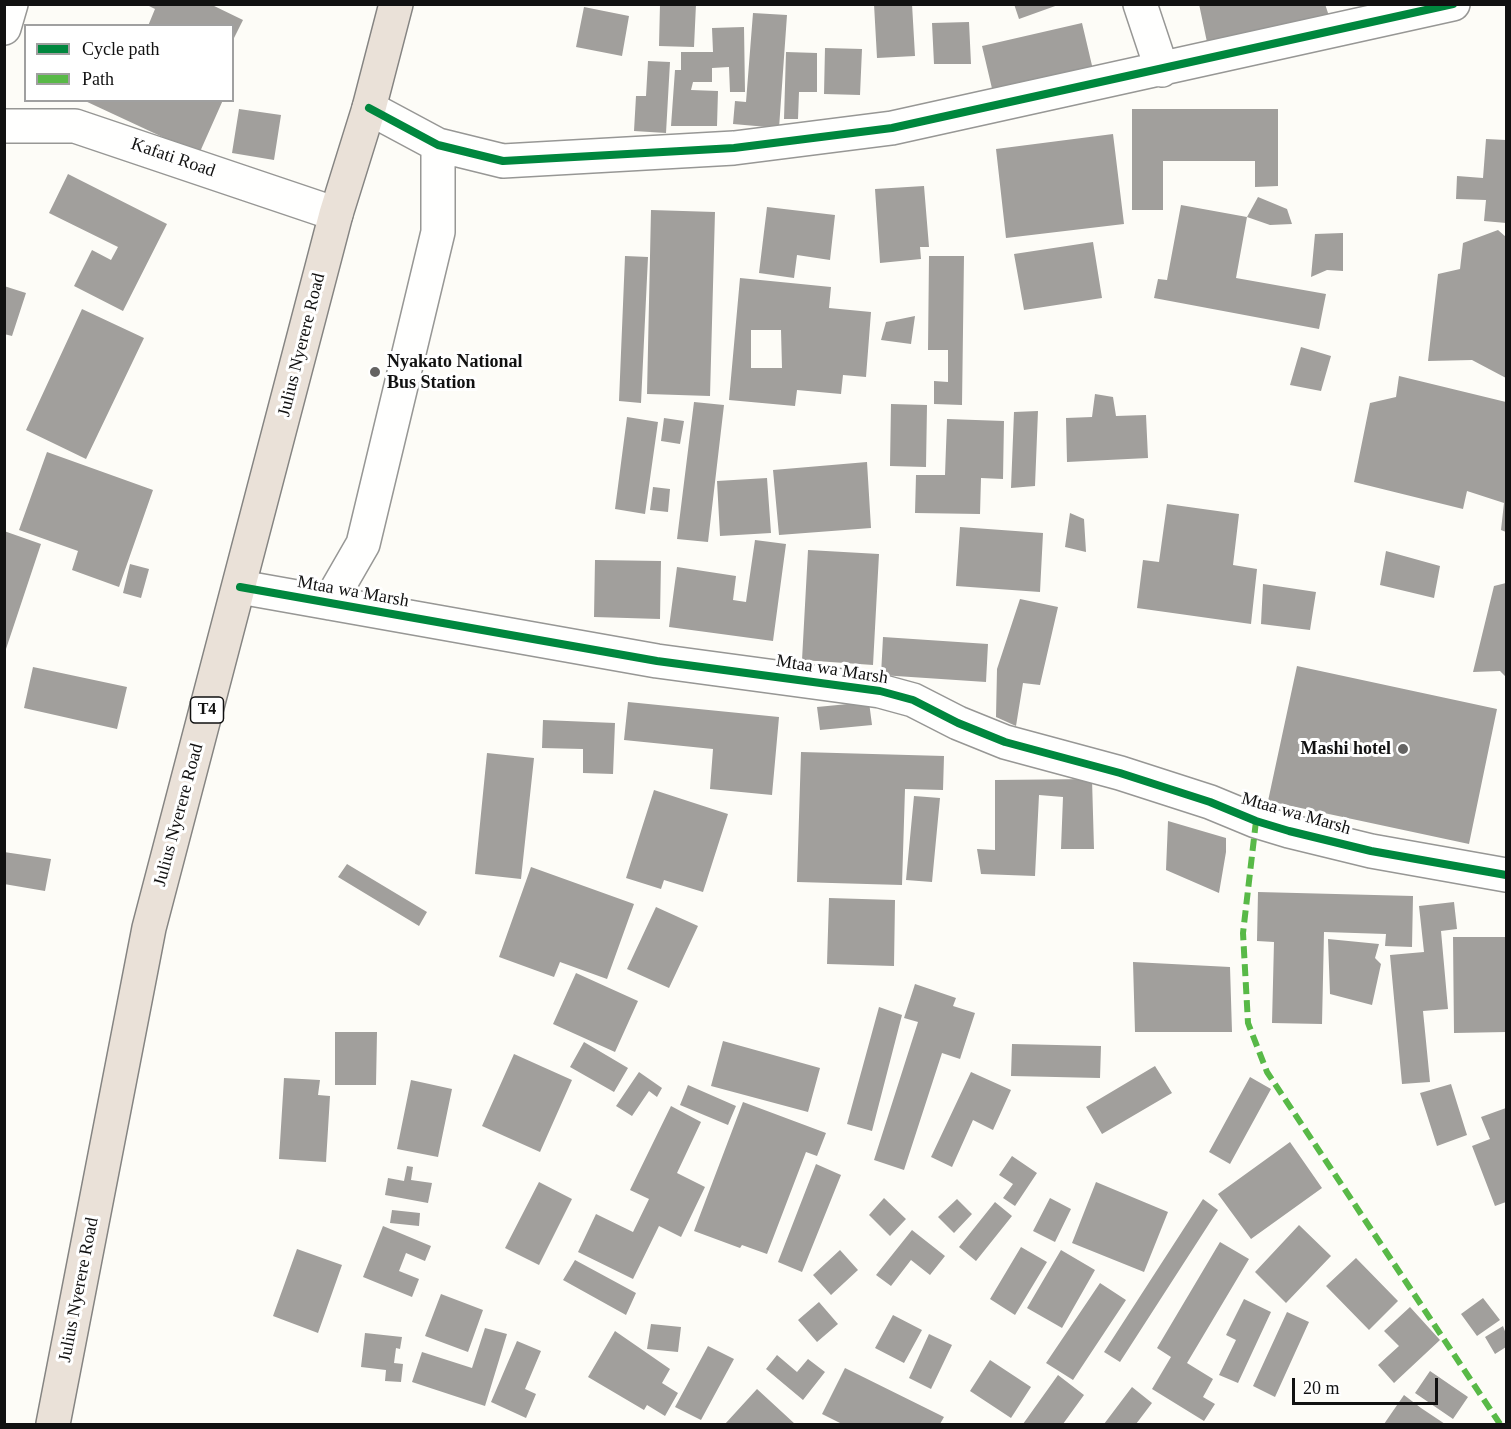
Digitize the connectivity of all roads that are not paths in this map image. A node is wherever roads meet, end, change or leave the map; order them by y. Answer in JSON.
{"nodes":[{"id":1,"x":11,"y":4,"type":"edge"},
{"id":2,"x":396,"y":4,"type":"edge"},
{"id":3,"x":1140,"y":4,"type":"edge"},
{"id":4,"x":1453,"y":4,"type":"edge"},
{"id":5,"x":4,"y":28,"type":"edge"},
{"id":6,"x":1162,"y":69,"type":"junction"},
{"id":7,"x":369,"y":108,"type":"junction"},
{"id":8,"x":4,"y":126,"type":"edge"},
{"id":9,"x":438,"y":146,"type":"junction"},
{"id":10,"x":336,"y":214,"type":"junction"},
{"id":11,"x":240,"y":587,"type":"junction"},
{"id":12,"x":329,"y":603,"type":"junction"},
{"id":13,"x":1506,"y":875,"type":"edge"},
{"id":14,"x":52,"y":1425,"type":"edge"}],
"edges":[{"from":1,"to":5,"type":"street"},
{"from":2,"to":7,"type":"highway","name":"Julius Nyerere Road","number":"T4"},
{"from":3,"to":6,"type":"street"},
{"from":4,"to":6,"type":"street"},
{"from":6,"to":9,"type":"street"},
{"from":7,"to":9,"type":"street"},
{"from":7,"to":10,"type":"highway","name":"Julius Nyerere Road","number":"T4"},
{"from":8,"to":10,"type":"street","name":"Kafati Road"},
{"from":9,"to":12,"type":"street"},
{"from":10,"to":11,"type":"highway","name":"Julius Nyerere Road","number":"T4"},
{"from":11,"to":12,"type":"street","name":"Mtaa wa Marsh"},
{"from":11,"to":14,"type":"highway","name":"Julius Nyerere Road","number":"T4"},
{"from":12,"to":13,"type":"street","name":"Mtaa wa Marsh"}]}
